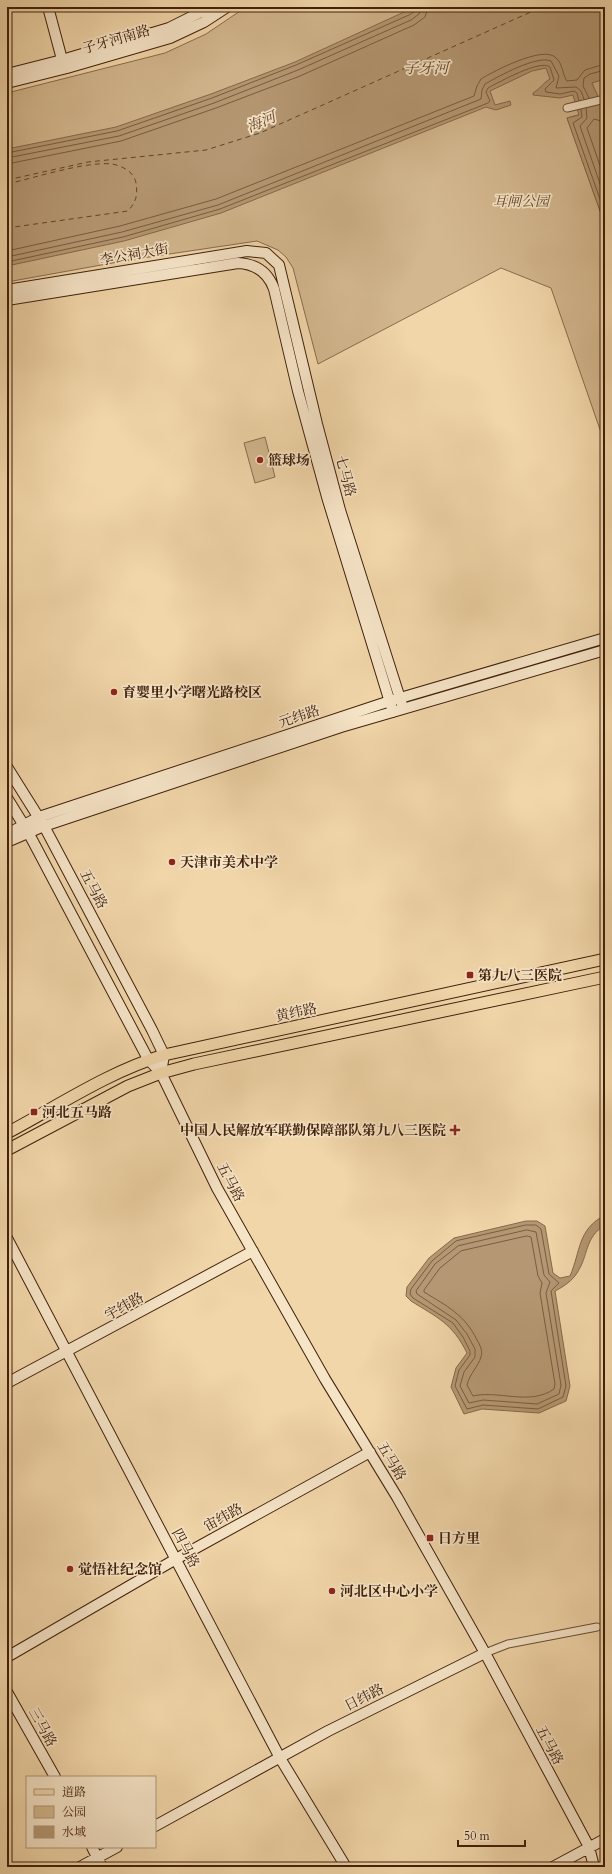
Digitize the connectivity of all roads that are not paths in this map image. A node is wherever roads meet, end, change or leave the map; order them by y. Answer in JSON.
{"nodes":[{"id":1,"x":48,"y":7,"type":"edge"},
{"id":2,"x":212,"y":7,"type":"edge"},
{"id":3,"x":227,"y":7,"type":"edge"},
{"id":4,"x":63,"y":65,"type":"junction"},
{"id":5,"x":7,"y":74,"type":"edge"},
{"id":6,"x":7,"y":83,"type":"edge"},
{"id":7,"x":605,"y":99,"type":"edge"},
{"id":8,"x":570,"y":107,"type":"dead end"},
{"id":9,"x":266,"y":253,"type":"joint"},
{"id":10,"x":261,"y":269,"type":"joint"},
{"id":11,"x":7,"y":290,"type":"edge"},
{"id":12,"x":7,"y":300,"type":"edge"},
{"id":13,"x":605,"y":638,"type":"edge"},
{"id":14,"x":605,"y":650,"type":"edge"},
{"id":15,"x":395,"y":700,"type":"junction"},
{"id":16,"x":398,"y":710,"type":"junction"},
{"id":17,"x":7,"y":767,"type":"edge"},
{"id":18,"x":7,"y":798,"type":"edge"},
{"id":19,"x":42,"y":822,"type":"junction"},
{"id":20,"x":26,"y":828,"type":"junction"},
{"id":21,"x":7,"y":834,"type":"edge"},
{"id":22,"x":7,"y":842,"type":"edge"},
{"id":23,"x":605,"y":959,"type":"edge"},
{"id":24,"x":605,"y":977,"type":"edge"},
{"id":25,"x":164,"y":1055,"type":"junction"},
{"id":26,"x":148,"y":1059,"type":"junction"},
{"id":27,"x":161,"y":1073,"type":"junction"},
{"id":28,"x":7,"y":1133,"type":"edge"},
{"id":29,"x":7,"y":1150,"type":"edge"},
{"id":30,"x":7,"y":1238,"type":"edge"},
{"id":31,"x":253,"y":1251,"type":"junction"},
{"id":32,"x":67,"y":1352,"type":"junction"},
{"id":33,"x":7,"y":1383,"type":"edge"},
{"id":34,"x":370,"y":1452,"type":"junction"},
{"id":35,"x":176,"y":1559,"type":"junction"},
{"id":36,"x":597,"y":1627,"type":"dead end"},
{"id":37,"x":485,"y":1653,"type":"junction"},
{"id":38,"x":7,"y":1656,"type":"edge"},
{"id":39,"x":7,"y":1692,"type":"edge"},
{"id":40,"x":280,"y":1758,"type":"junction"},
{"id":41,"x":54,"y":1776,"type":"edge"},
{"id":42,"x":156,"y":1825,"type":"edge"},
{"id":43,"x":605,"y":1839,"type":"edge"},
{"id":44,"x":589,"y":1847,"type":"junction"},
{"id":45,"x":92,"y":1848,"type":"edge"},
{"id":46,"x":115,"y":1848,"type":"edge"},
{"id":47,"x":97,"y":1858,"type":"junction"},
{"id":48,"x":80,"y":1867,"type":"edge"},
{"id":49,"x":102,"y":1867,"type":"edge"},
{"id":50,"x":346,"y":1867,"type":"edge"},
{"id":51,"x":554,"y":1867,"type":"edge"},
{"id":52,"x":594,"y":1867,"type":"edge"}],
"edges":[{"from":1,"to":4,"type":"street"},
{"from":2,"to":4,"type":"street","name":"子牙河南路"},
{"from":3,"to":4,"type":"street","name":"子牙河南路"},
{"from":4,"to":5,"type":"street","name":"子牙河南路"},
{"from":4,"to":6,"type":"street","name":"子牙河南路"},
{"from":7,"to":8,"type":"street"},
{"from":9,"to":11,"type":"street","name":"李公祠大街"},
{"from":9,"to":15,"type":"street","name":"七马路"},
{"from":10,"to":12,"type":"street","name":"李公祠大街"},
{"from":10,"to":15,"type":"street","name":"七马路"},
{"from":13,"to":15,"type":"street","name":"元纬路"},
{"from":14,"to":16,"type":"street","name":"元纬路"},
{"from":15,"to":16,"type":"street","name":"七马路"},
{"from":15,"to":19,"type":"street","name":"元纬路"},
{"from":16,"to":19,"type":"street","name":"元纬路"},
{"from":17,"to":19,"type":"street","name":"五马路"},
{"from":18,"to":20,"type":"street","name":"五马路"},
{"from":19,"to":20,"type":"street","name":"元纬路"},
{"from":19,"to":25,"type":"street","name":"五马路"},
{"from":20,"to":21,"type":"street","name":"元纬路"},
{"from":20,"to":22,"type":"street","name":"元纬路"},
{"from":20,"to":26,"type":"street","name":"五马路"},
{"from":23,"to":25,"type":"main road","name":"黄纬路"},
{"from":24,"to":27,"type":"main road"},
{"from":25,"to":26,"type":"main road","name":"黄纬路"},
{"from":25,"to":27,"type":"street"},
{"from":26,"to":27,"type":"street","name":"五马路"},
{"from":26,"to":28,"type":"main road","name":"黄纬路"},
{"from":27,"to":29,"type":"main road"},
{"from":27,"to":31,"type":"street","name":"五马路"},
{"from":30,"to":32,"type":"street","name":"四马路"},
{"from":31,"to":32,"type":"street","name":"宇纬路"},
{"from":31,"to":34,"type":"street","name":"五马路"},
{"from":32,"to":33,"type":"street","name":"宇纬路"},
{"from":32,"to":35,"type":"street","name":"四马路"},
{"from":34,"to":35,"type":"street","name":"宙纬路"},
{"from":34,"to":37,"type":"street","name":"五马路"},
{"from":35,"to":38,"type":"street","name":"宙纬路"},
{"from":35,"to":40,"type":"street","name":"四马路"},
{"from":36,"to":37,"type":"street","name":"日纬路"},
{"from":37,"to":40,"type":"street","name":"日纬路"},
{"from":37,"to":44,"type":"street","name":"五马路"},
{"from":39,"to":41,"type":"street","name":"三马路"},
{"from":40,"to":42,"type":"street","name":"日纬路"},
{"from":40,"to":50,"type":"street","name":"四马路"},
{"from":43,"to":44,"type":"street"},
{"from":44,"to":51,"type":"street"},
{"from":44,"to":52,"type":"street","name":"五马路"},
{"from":45,"to":47,"type":"street"},
{"from":46,"to":47,"type":"street"},
{"from":47,"to":48,"type":"street"},
{"from":47,"to":49,"type":"street"}]}
